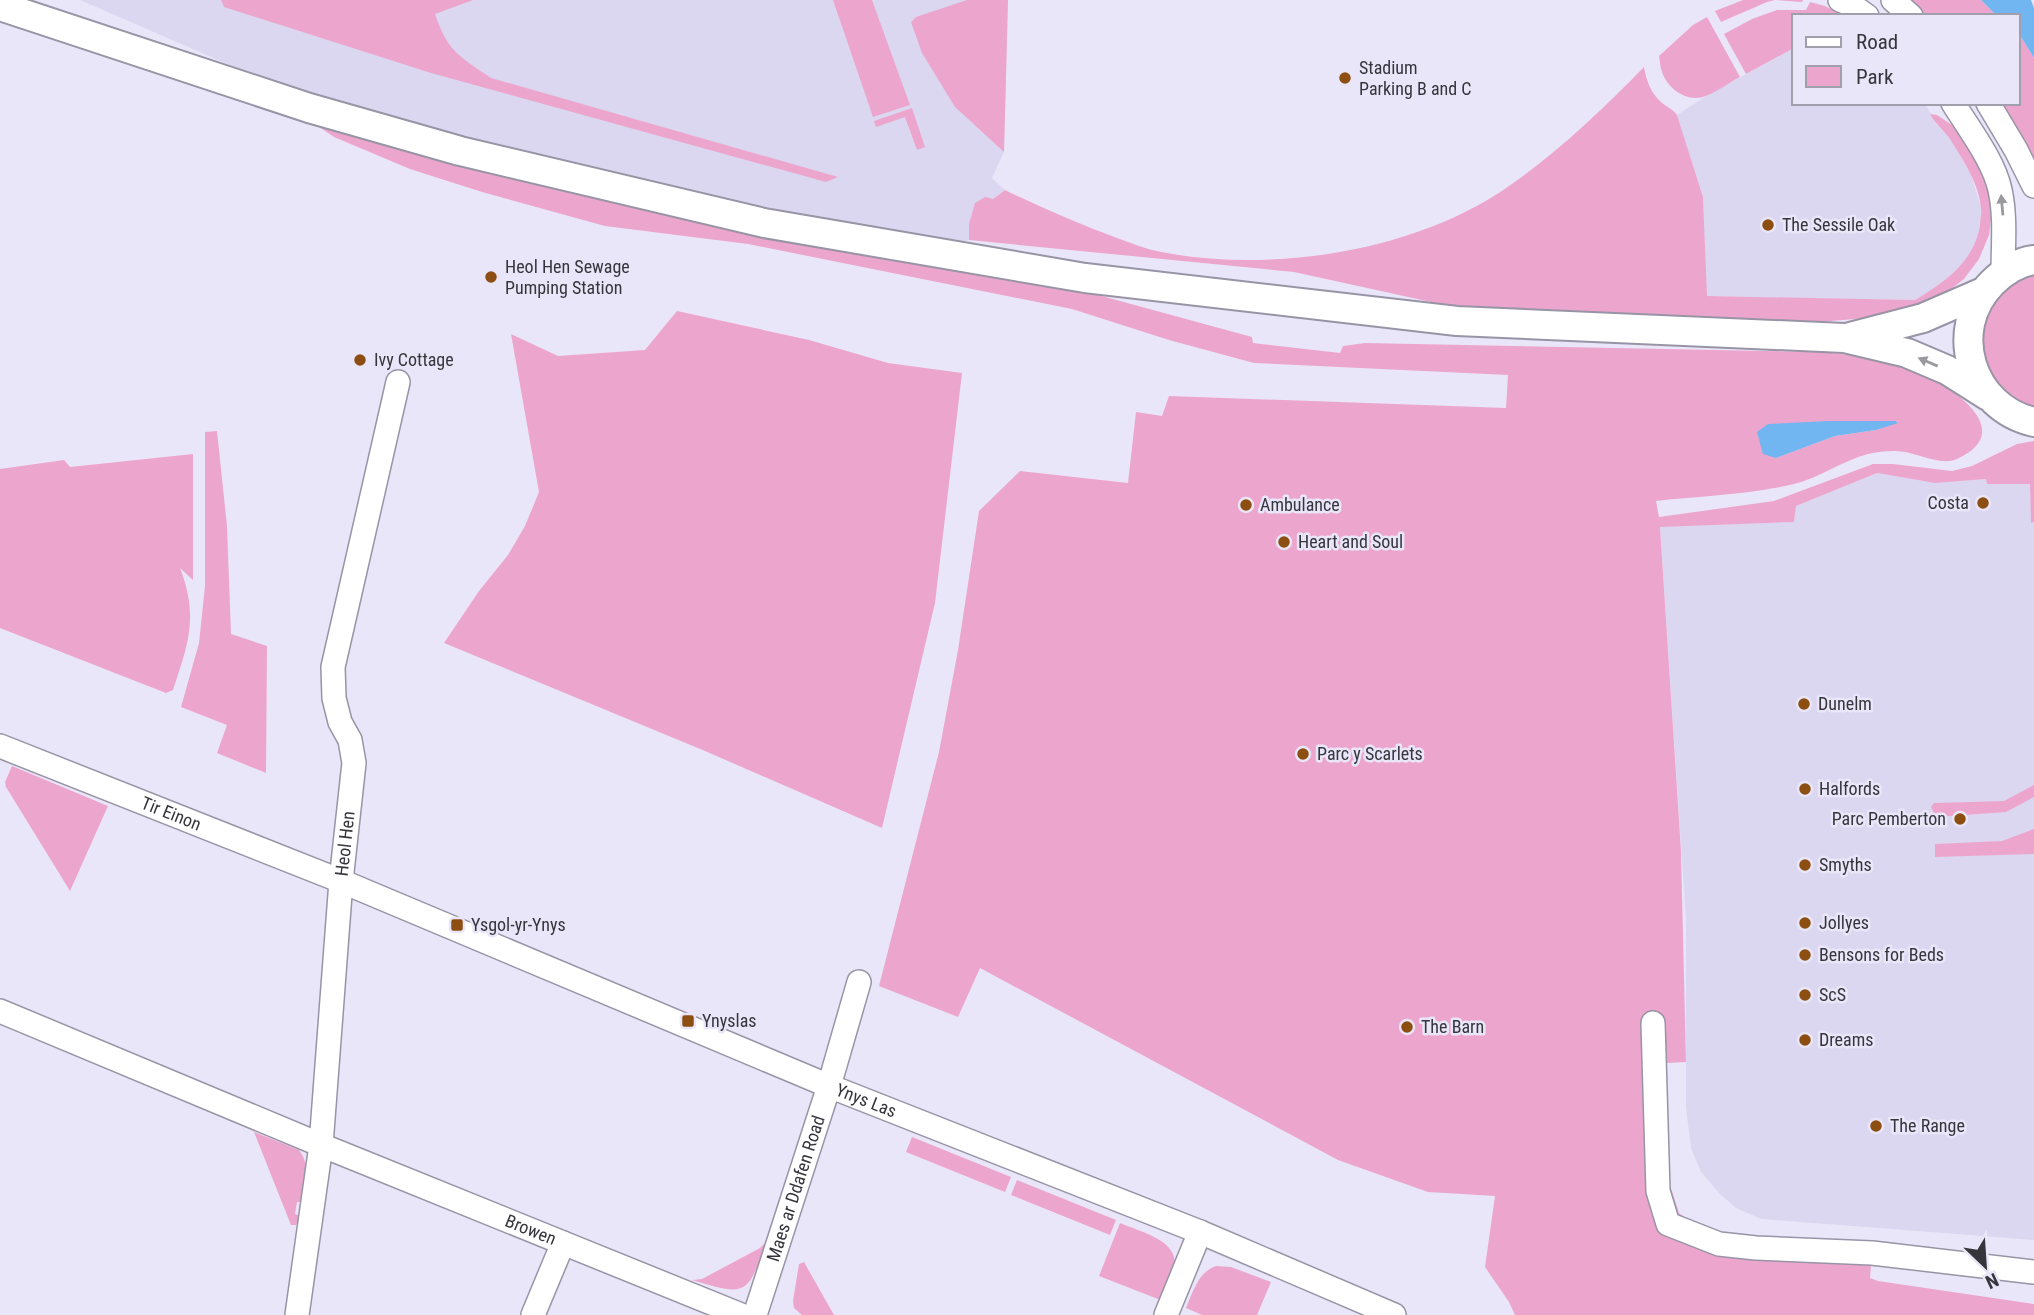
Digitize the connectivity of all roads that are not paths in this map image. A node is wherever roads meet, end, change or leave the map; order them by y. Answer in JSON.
{"nodes":[{"id":1,"x":1840,"y":0,"type":"edge"},
{"id":2,"x":1893,"y":0,"type":"edge"},
{"id":3,"x":0,"y":6,"type":"edge"},
{"id":4,"x":1864,"y":14,"type":"edge"},
{"id":5,"x":1909,"y":14,"type":"edge"},
{"id":6,"x":1955,"y":105,"type":"edge"},
{"id":7,"x":1989,"y":105,"type":"edge"},
{"id":8,"x":2034,"y":186,"type":"edge"},
{"id":9,"x":2034,"y":260,"type":"edge"},
{"id":10,"x":2003,"y":273,"type":"junction"},
{"id":11,"x":1983,"y":292,"type":"junction"},
{"id":12,"x":1844,"y":338,"type":"junction"},
{"id":13,"x":398,"y":383,"type":"dead end"},
{"id":14,"x":1988,"y":396,"type":"junction"},
{"id":15,"x":2034,"y":422,"type":"edge"},
{"id":16,"x":0,"y":746,"type":"edge"},
{"id":17,"x":341,"y":881,"type":"junction"},
{"id":18,"x":859,"y":982,"type":"dead end"},
{"id":19,"x":0,"y":1011,"type":"edge"},
{"id":20,"x":1653,"y":1023,"type":"dead end"},
{"id":21,"x":829,"y":1086,"type":"junction"},
{"id":22,"x":321,"y":1145,"type":"junction"},
{"id":23,"x":1200,"y":1232,"type":"junction"},
{"id":24,"x":563,"y":1243,"type":"junction"},
{"id":25,"x":2034,"y":1272,"type":"edge"},
{"id":26,"x":297,"y":1315,"type":"edge"},
{"id":27,"x":533,"y":1315,"type":"edge"},
{"id":28,"x":741,"y":1315,"type":"edge"},
{"id":29,"x":755,"y":1315,"type":"edge"},
{"id":30,"x":1166,"y":1315,"type":"edge"},
{"id":31,"x":1394,"y":1315,"type":"edge"}],
"edges":[{"from":1,"to":4,"type":"street"},
{"from":2,"to":5,"type":"street"},
{"from":3,"to":12,"type":"main road"},
{"from":10,"to":6,"type":"street","one_way":true},
{"from":7,"to":8,"type":"street"},
{"from":9,"to":10,"type":"main road"},
{"from":10,"to":11,"type":"main road"},
{"from":11,"to":12,"type":"main road"},
{"from":11,"to":14,"type":"main road"},
{"from":14,"to":12,"type":"main road","one_way":true},
{"from":13,"to":17,"type":"street","name":"Heol Hen"},
{"from":14,"to":15,"type":"main road"},
{"from":16,"to":17,"type":"street","name":"Tir Einon"},
{"from":17,"to":21,"type":"street","name":"Ynys Las"},
{"from":17,"to":22,"type":"street","name":"Heol Hen"},
{"from":18,"to":21,"type":"street","name":"Maes ar Ddafen Road"},
{"from":19,"to":22,"type":"street"},
{"from":20,"to":25,"type":"street"},
{"from":21,"to":23,"type":"street","name":"Ynys Las"},
{"from":21,"to":29,"type":"street","name":"Maes ar Ddafen Road"},
{"from":22,"to":24,"type":"street","name":"Browen"},
{"from":22,"to":26,"type":"street","name":"Heol Hen"},
{"from":23,"to":30,"type":"street"},
{"from":23,"to":31,"type":"street","name":"Ynys Las"},
{"from":24,"to":27,"type":"street"},
{"from":24,"to":28,"type":"street","name":"Browen"}]}
